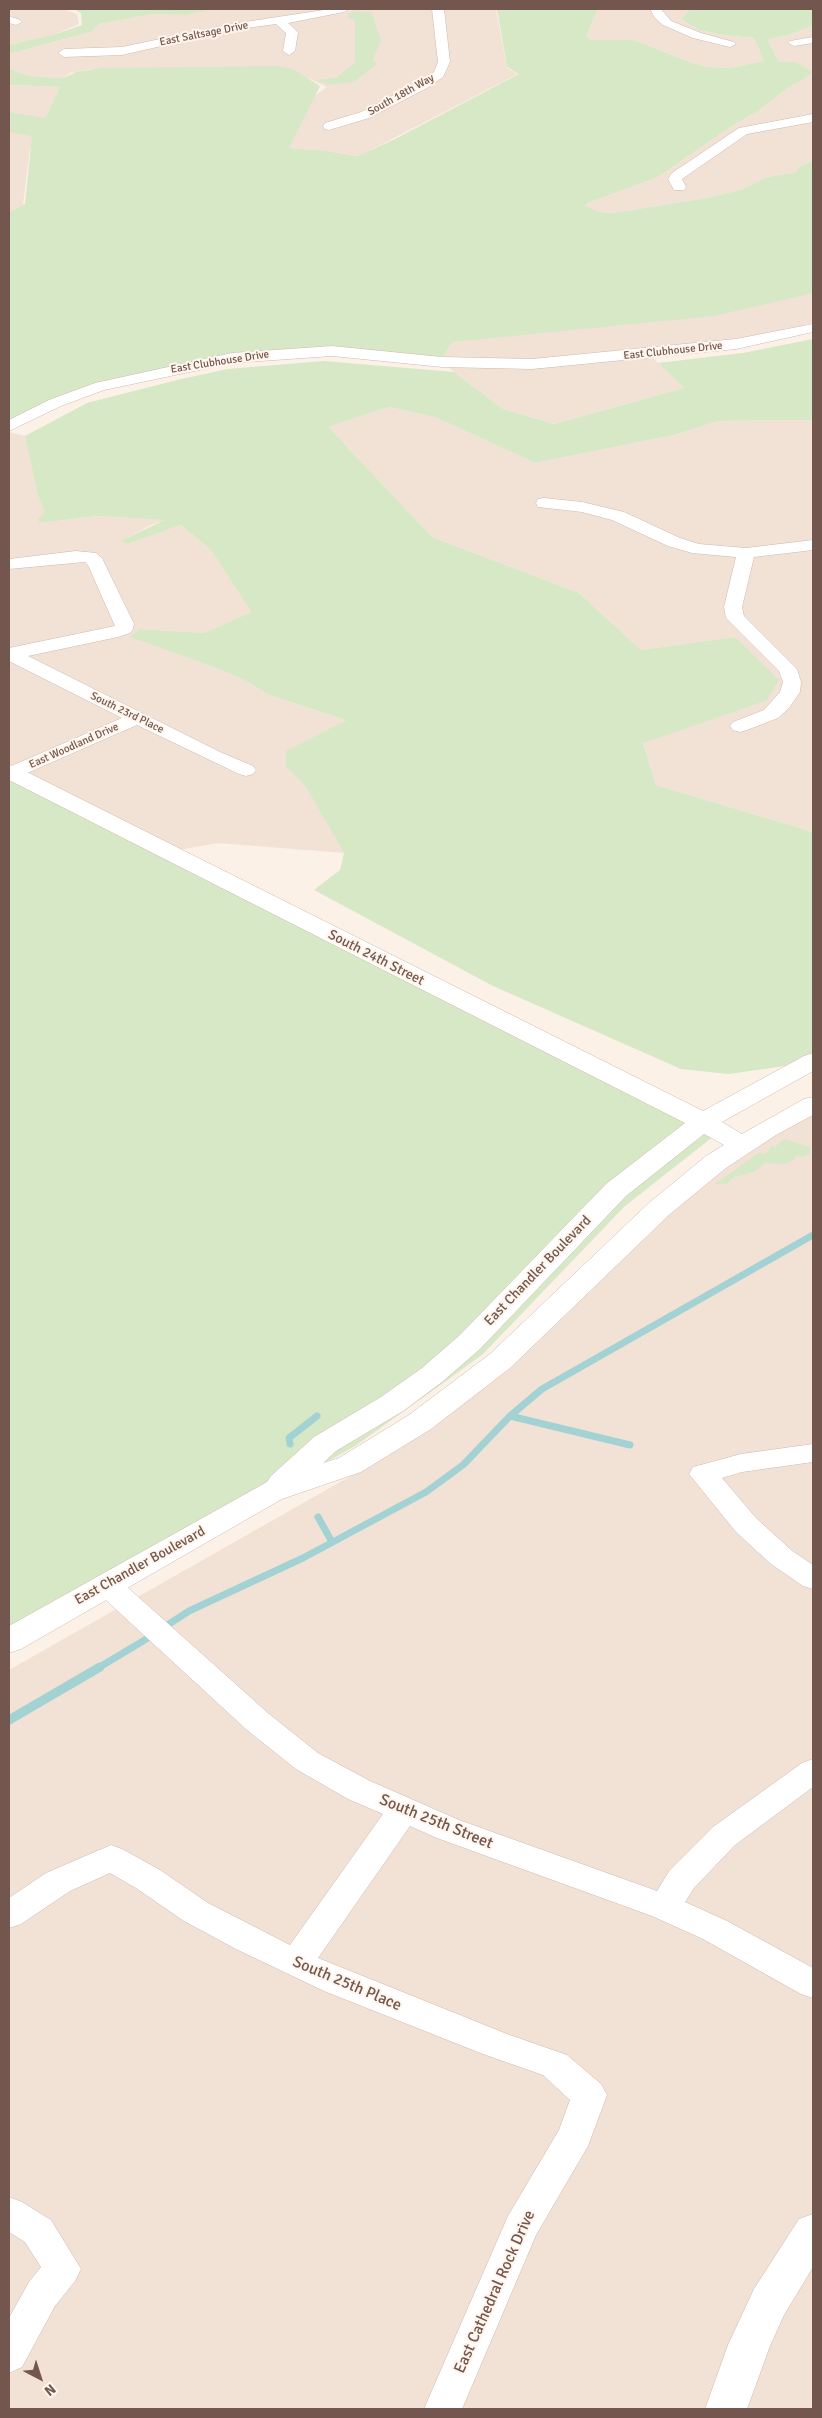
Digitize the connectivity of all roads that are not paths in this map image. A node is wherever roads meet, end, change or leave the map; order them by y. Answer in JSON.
{"nodes":[{"id":1,"x":344,"y":9,"type":"edge"},
{"id":2,"x":438,"y":9,"type":"edge"},
{"id":3,"x":656,"y":9,"type":"edge"},
{"id":4,"x":279,"y":21,"type":"junction"},
{"id":5,"x":813,"y":40,"type":"edge"},
{"id":6,"x":794,"y":43,"type":"dead end"},
{"id":7,"x":730,"y":44,"type":"dead end"},
{"id":8,"x":288,"y":51,"type":"dead end"},
{"id":9,"x":64,"y":53,"type":"dead end"},
{"id":10,"x":813,"y":118,"type":"edge"},
{"id":11,"x":329,"y":126,"type":"dead end"},
{"id":12,"x":679,"y":187,"type":"dead end"},
{"id":13,"x":813,"y":328,"type":"edge"},
{"id":14,"x":9,"y":426,"type":"edge"},
{"id":15,"x":544,"y":503,"type":"dead end"},
{"id":16,"x":813,"y":545,"type":"edge"},
{"id":17,"x":746,"y":553,"type":"junction"},
{"id":18,"x":9,"y":564,"type":"edge"},
{"id":19,"x":9,"y":654,"type":"edge"},
{"id":20,"x":137,"y":718,"type":"junction"},
{"id":21,"x":740,"y":726,"type":"dead end"},
{"id":22,"x":246,"y":770,"type":"dead end"},
{"id":23,"x":10,"y":773,"type":"edge"},
{"id":24,"x":813,"y":1061,"type":"edge"},
{"id":25,"x":813,"y":1105,"type":"edge"},
{"id":26,"x":704,"y":1123,"type":"junction"},
{"id":27,"x":742,"y":1145,"type":"junction"},
{"id":28,"x":813,"y":1453,"type":"edge"},
{"id":29,"x":271,"y":1492,"type":"junction"},
{"id":30,"x":813,"y":1579,"type":"edge"},
{"id":31,"x":106,"y":1584,"type":"junction"},
{"id":32,"x":9,"y":1640,"type":"edge"},
{"id":33,"x":810,"y":1778,"type":"edge"},
{"id":34,"x":404,"y":1810,"type":"junction"},
{"id":35,"x":664,"y":1907,"type":"junction"},
{"id":36,"x":9,"y":1915,"type":"edge"},
{"id":37,"x":296,"y":1963,"type":"junction"},
{"id":38,"x":813,"y":1984,"type":"edge"},
{"id":39,"x":589,"y":2095,"type":"joint"},
{"id":40,"x":9,"y":2213,"type":"edge"},
{"id":41,"x":813,"y":2232,"type":"edge"},
{"id":42,"x":9,"y":2355,"type":"edge"},
{"id":43,"x":444,"y":2409,"type":"edge"},
{"id":44,"x":726,"y":2409,"type":"edge"}],
"edges":[{"from":1,"to":4,"type":"street","name":"East Saltsage Drive"},
{"from":2,"to":11,"type":"street","name":"South 18th Way"},
{"from":3,"to":7,"type":"street"},
{"from":4,"to":8,"type":"street"},
{"from":4,"to":9,"type":"street","name":"East Saltsage Drive"},
{"from":5,"to":6,"type":"street"},
{"from":10,"to":12,"type":"street"},
{"from":13,"to":14,"type":"street","name":"East Clubhouse Drive"},
{"from":15,"to":17,"type":"street"},
{"from":16,"to":17,"type":"street"},
{"from":17,"to":21,"type":"street"},
{"from":18,"to":19,"type":"street"},
{"from":19,"to":20,"type":"street","name":"South 23rd Place"},
{"from":20,"to":22,"type":"street","name":"South 23rd Place"},
{"from":20,"to":23,"type":"street","name":"East Woodland Drive"},
{"from":23,"to":26,"type":"main road","name":"South 24th Street"},
{"from":24,"to":26,"type":"main road","name":"East Chandler Boulevard"},
{"from":25,"to":27,"type":"main road","name":"East Chandler Boulevard"},
{"from":26,"to":27,"type":"main road","name":"South 24th Street"},
{"from":26,"to":29,"type":"main road","name":"East Chandler Boulevard"},
{"from":27,"to":29,"type":"main road","name":"East Chandler Boulevard"},
{"from":28,"to":30,"type":"street"},
{"from":29,"to":31,"type":"main road","name":"East Chandler Boulevard"},
{"from":31,"to":32,"type":"main road","name":"East Chandler Boulevard"},
{"from":31,"to":34,"type":"street","name":"South 25th Street"},
{"from":33,"to":35,"type":"street"},
{"from":34,"to":35,"type":"street","name":"South 25th Street"},
{"from":34,"to":37,"type":"street"},
{"from":35,"to":38,"type":"street","name":"South 25th Street"},
{"from":36,"to":37,"type":"street","name":"South 25th Place"},
{"from":37,"to":39,"type":"street","name":"South 25th Place"},
{"from":39,"to":43,"type":"street","name":"East Cathedral Rock Drive"},
{"from":40,"to":42,"type":"street"},
{"from":41,"to":44,"type":"main road"}]}
